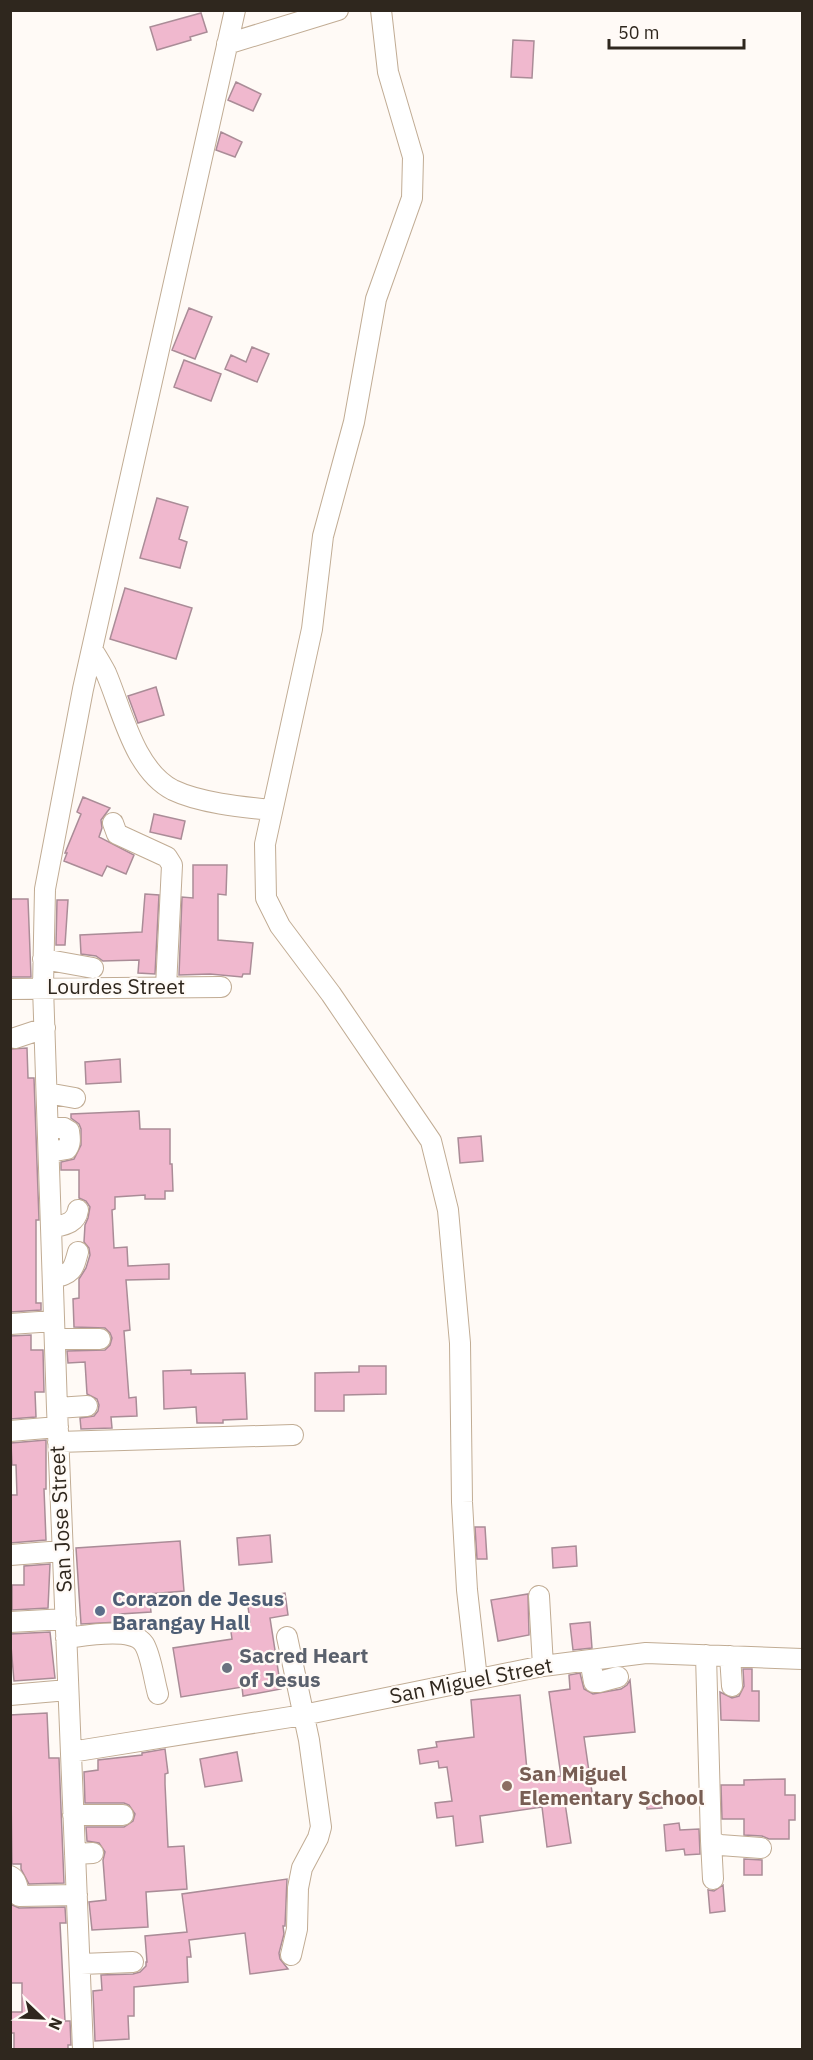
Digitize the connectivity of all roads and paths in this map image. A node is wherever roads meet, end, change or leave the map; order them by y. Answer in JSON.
{"nodes":[{"id":1,"x":235,"y":10,"type":"edge"},
{"id":2,"x":338,"y":10,"type":"edge"},
{"id":3,"x":381,"y":10,"type":"edge"},
{"id":4,"x":227,"y":44,"type":"junction"},
{"id":5,"x":92,"y":649,"type":"junction"},
{"id":6,"x":272,"y":810,"type":"junction"},
{"id":7,"x":113,"y":823,"type":"dead end"},
{"id":8,"x":43,"y":959,"type":"junction"},
{"id":9,"x":93,"y":969,"type":"dead end"},
{"id":10,"x":43,"y":987,"type":"junction"},
{"id":11,"x":166,"y":987,"type":"junction"},
{"id":12,"x":221,"y":987,"type":"dead end"},
{"id":13,"x":10,"y":989,"type":"edge"},
{"id":14,"x":45,"y":1028,"type":"junction"},
{"id":15,"x":15,"y":1038,"type":"dead end"},
{"id":16,"x":47,"y":1093,"type":"junction"},
{"id":17,"x":75,"y":1098,"type":"dead end"},
{"id":18,"x":78,"y":1210,"type":"dead end"},
{"id":19,"x":51,"y":1228,"type":"junction"},
{"id":20,"x":78,"y":1252,"type":"dead end"},
{"id":21,"x":53,"y":1278,"type":"junction"},
{"id":22,"x":10,"y":1323,"type":"edge"},
{"id":23,"x":55,"y":1330,"type":"junction"},
{"id":24,"x":100,"y":1339,"type":"dead end"},
{"id":25,"x":87,"y":1406,"type":"dead end"},
{"id":26,"x":57,"y":1425,"type":"junction"},
{"id":27,"x":10,"y":1431,"type":"edge"},
{"id":28,"x":292,"y":1435,"type":"dead end"},
{"id":29,"x":63,"y":1551,"type":"junction"},
{"id":30,"x":10,"y":1555,"type":"edge"},
{"id":31,"x":539,"y":1596,"type":"dead end"},
{"id":32,"x":10,"y":1622,"type":"edge"},
{"id":33,"x":66,"y":1628,"type":"junction"},
{"id":34,"x":287,"y":1636,"type":"dead end"},
{"id":35,"x":706,"y":1655,"type":"junction"},
{"id":36,"x":730,"y":1656,"type":"junction"},
{"id":37,"x":802,"y":1659,"type":"edge"},
{"id":38,"x":590,"y":1660,"type":"junction"},
{"id":39,"x":543,"y":1666,"type":"junction"},
{"id":40,"x":618,"y":1677,"type":"dead end"},
{"id":41,"x":477,"y":1679,"type":"junction"},
{"id":42,"x":732,"y":1686,"type":"dead end"},
{"id":43,"x":68,"y":1690,"type":"junction"},
{"id":44,"x":158,"y":1694,"type":"dead end"},
{"id":45,"x":10,"y":1695,"type":"edge"},
{"id":46,"x":303,"y":1715,"type":"junction"},
{"id":47,"x":71,"y":1752,"type":"junction"},
{"id":48,"x":73,"y":1815,"type":"junction"},
{"id":49,"x":123,"y":1815,"type":"dead end"},
{"id":50,"x":711,"y":1841,"type":"junction"},
{"id":51,"x":761,"y":1848,"type":"dead end"},
{"id":52,"x":10,"y":1876,"type":"edge"},
{"id":53,"x":713,"y":1879,"type":"dead end"},
{"id":54,"x":77,"y":1895,"type":"junction"},
{"id":55,"x":291,"y":1955,"type":"dead end"},
{"id":56,"x":133,"y":1962,"type":"dead end"},
{"id":57,"x":81,"y":1964,"type":"junction"},
{"id":58,"x":83,"y":2049,"type":"edge"}],
"edges":[{"from":1,"to":4,"type":"street","name":"San Jose Street"},
{"from":2,"to":4,"type":"street"},
{"from":3,"to":6,"type":"street"},
{"from":4,"to":5,"type":"street","name":"San Jose Street"},
{"from":5,"to":6,"type":"street"},
{"from":5,"to":8,"type":"street","name":"San Jose Street"},
{"from":6,"to":41,"type":"street"},
{"from":7,"to":11,"type":"street"},
{"from":8,"to":9,"type":"street"},
{"from":8,"to":10,"type":"street","name":"San Jose Street"},
{"from":10,"to":11,"type":"street","name":"Lourdes Street"},
{"from":10,"to":13,"type":"street","name":"Lourdes Street"},
{"from":10,"to":14,"type":"street","name":"San Jose Street"},
{"from":11,"to":12,"type":"street","name":"Lourdes Street"},
{"from":14,"to":15,"type":"street"},
{"from":14,"to":16,"type":"street","name":"San Jose Street"},
{"from":16,"to":17,"type":"street"},
{"from":16,"to":19,"type":"street","name":"San Jose Street"},
{"from":18,"to":19,"type":"street"},
{"from":19,"to":21,"type":"street","name":"San Jose Street"},
{"from":20,"to":21,"type":"street"},
{"from":21,"to":23,"type":"street","name":"San Jose Street"},
{"from":22,"to":23,"type":"street"},
{"from":23,"to":24,"type":"street"},
{"from":23,"to":26,"type":"street","name":"San Jose Street"},
{"from":25,"to":26,"type":"street"},
{"from":26,"to":27,"type":"street"},
{"from":26,"to":28,"type":"street"},
{"from":26,"to":29,"type":"street","name":"San Jose Street"},
{"from":29,"to":30,"type":"street"},
{"from":29,"to":33,"type":"street","name":"San Jose Street"},
{"from":31,"to":39,"type":"street"},
{"from":32,"to":33,"type":"street"},
{"from":33,"to":43,"type":"street","name":"San Jose Street"},
{"from":33,"to":44,"type":"street"},
{"from":34,"to":46,"type":"street"},
{"from":35,"to":36,"type":"street","name":"San Miguel Street"},
{"from":35,"to":38,"type":"street","name":"San Miguel Street"},
{"from":35,"to":50,"type":"street"},
{"from":36,"to":37,"type":"street","name":"San Miguel Street"},
{"from":36,"to":42,"type":"street"},
{"from":38,"to":39,"type":"street","name":"San Miguel Street"},
{"from":38,"to":40,"type":"street"},
{"from":39,"to":41,"type":"street","name":"San Miguel Street"},
{"from":41,"to":46,"type":"street","name":"San Miguel Street"},
{"from":43,"to":45,"type":"street"},
{"from":43,"to":47,"type":"street","name":"San Jose Street"},
{"from":46,"to":47,"type":"street","name":"San Miguel Street"},
{"from":46,"to":55,"type":"street"},
{"from":47,"to":48,"type":"street","name":"San Jose Street"},
{"from":48,"to":49,"type":"street"},
{"from":48,"to":54,"type":"street","name":"San Jose Street"},
{"from":50,"to":51,"type":"street"},
{"from":50,"to":53,"type":"street"},
{"from":52,"to":54,"type":"street"},
{"from":54,"to":57,"type":"street","name":"San Jose Street"},
{"from":56,"to":57,"type":"street"},
{"from":57,"to":58,"type":"street","name":"San Jose Street"}]}
